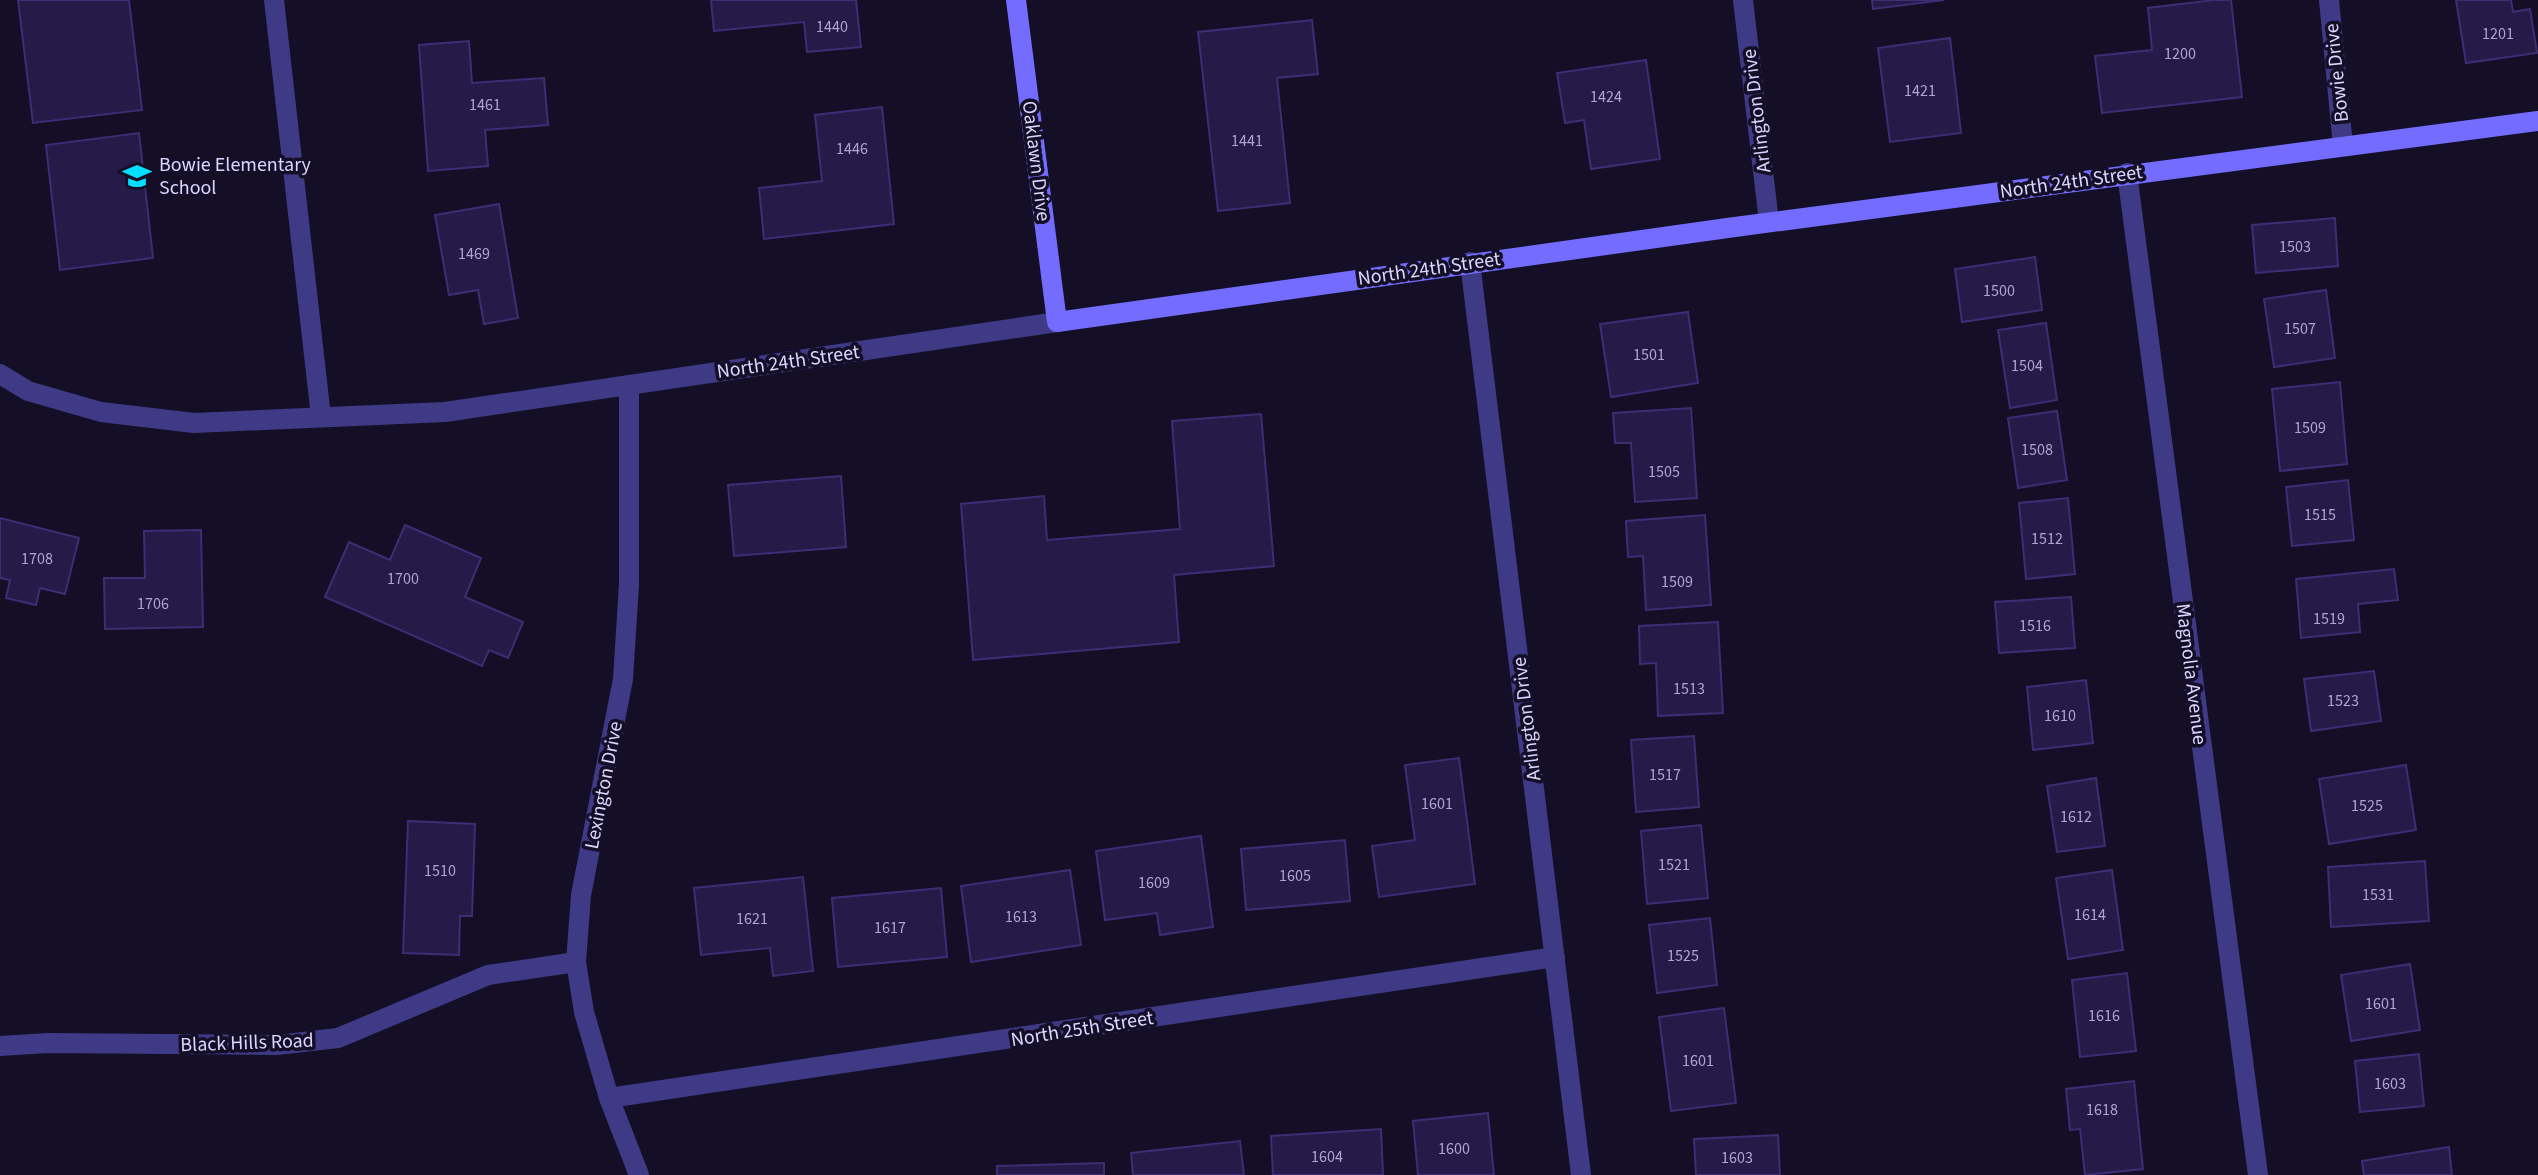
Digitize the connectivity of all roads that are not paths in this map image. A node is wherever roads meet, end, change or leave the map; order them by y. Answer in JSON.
{"nodes":[{"id":1,"x":274,"y":0,"type":"edge"},
{"id":2,"x":1016,"y":0,"type":"edge"},
{"id":3,"x":1743,"y":0,"type":"edge"},
{"id":4,"x":2329,"y":0,"type":"edge"},
{"id":5,"x":2538,"y":121,"type":"edge"},
{"id":6,"x":2343,"y":146,"type":"junction"},
{"id":7,"x":2127,"y":173,"type":"junction"},
{"id":8,"x":1769,"y":222,"type":"junction"},
{"id":9,"x":1470,"y":262,"type":"junction"},
{"id":10,"x":1057,"y":322,"type":"junction"},
{"id":11,"x":0,"y":374,"type":"edge"},
{"id":12,"x":629,"y":385,"type":"junction"},
{"id":13,"x":321,"y":417,"type":"junction"},
{"id":14,"x":1555,"y":957,"type":"junction"},
{"id":15,"x":576,"y":962,"type":"junction"},
{"id":16,"x":0,"y":1046,"type":"edge"},
{"id":17,"x":609,"y":1098,"type":"junction"},
{"id":18,"x":639,"y":1175,"type":"edge"},
{"id":19,"x":1581,"y":1175,"type":"edge"},
{"id":20,"x":2258,"y":1175,"type":"edge"}],
"edges":[{"from":1,"to":13,"type":"street"},
{"from":2,"to":10,"type":"street","name":"Oaklawn Drive"},
{"from":3,"to":8,"type":"street","name":"Arlington Drive"},
{"from":4,"to":6,"type":"street","name":"Bowie Drive"},
{"from":5,"to":6,"type":"street","name":"North 24th Street"},
{"from":6,"to":7,"type":"street","name":"North 24th Street"},
{"from":7,"to":8,"type":"street","name":"North 24th Street"},
{"from":7,"to":20,"type":"street","name":"Magnolia Avenue"},
{"from":8,"to":9,"type":"street","name":"North 24th Street"},
{"from":9,"to":10,"type":"street","name":"North 24th Street"},
{"from":9,"to":14,"type":"street","name":"Arlington Drive"},
{"from":10,"to":12,"type":"street","name":"North 24th Street"},
{"from":11,"to":13,"type":"street","name":"North 24th Street"},
{"from":12,"to":13,"type":"street","name":"North 24th Street"},
{"from":12,"to":15,"type":"street","name":"Lexington Drive"},
{"from":14,"to":17,"type":"street","name":"North 25th Street"},
{"from":14,"to":19,"type":"street","name":"Arlington Drive"},
{"from":15,"to":16,"type":"street","name":"Black Hills Road"},
{"from":15,"to":17,"type":"street","name":"Lexington Drive"},
{"from":17,"to":18,"type":"street","name":"Lexington Drive"}]}
